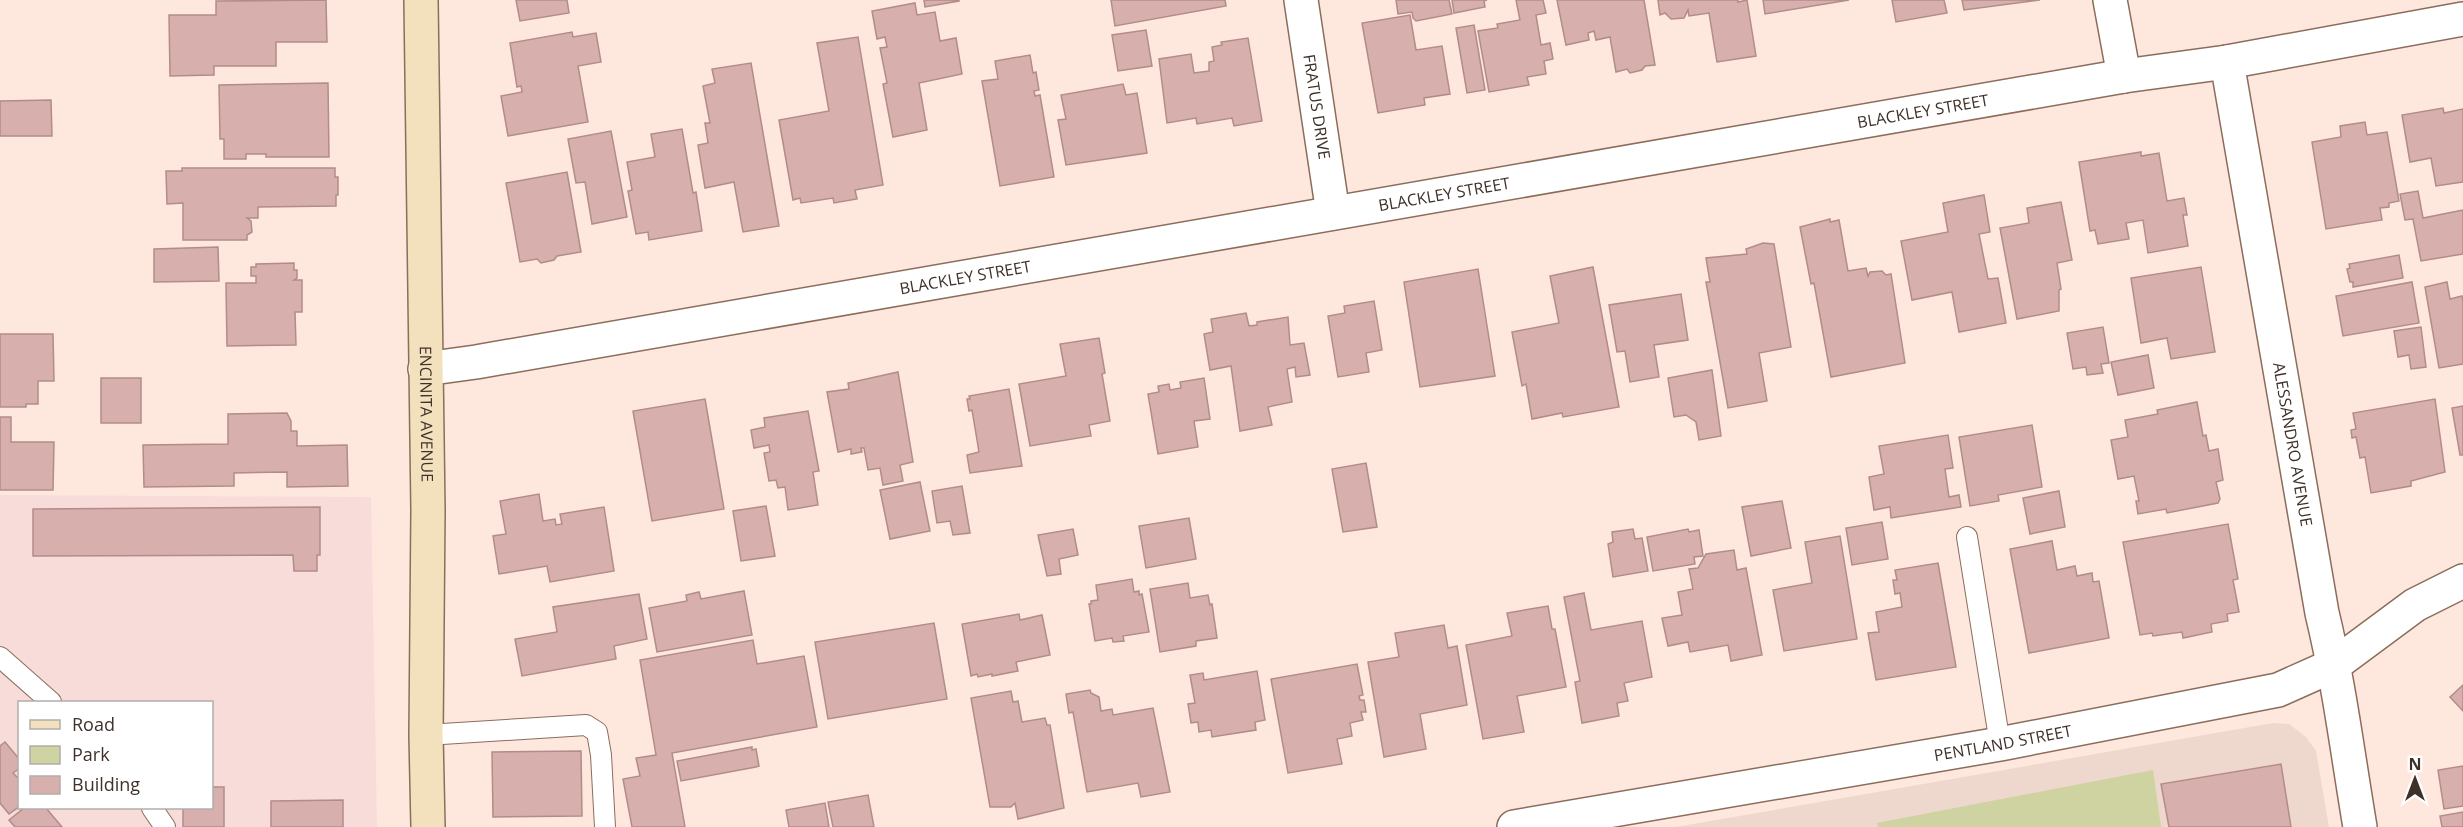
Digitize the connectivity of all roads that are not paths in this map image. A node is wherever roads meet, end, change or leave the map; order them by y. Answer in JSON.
{"nodes":[{"id":1,"x":421,"y":0,"type":"edge"},
{"id":2,"x":1301,"y":0,"type":"edge"},
{"id":3,"x":2110,"y":0,"type":"edge"},
{"id":4,"x":2463,"y":19,"type":"edge"},
{"id":5,"x":2227,"y":62,"type":"junction"},
{"id":6,"x":2124,"y":76,"type":"junction"},
{"id":7,"x":1333,"y":213,"type":"junction"},
{"id":8,"x":425,"y":369,"type":"junction"},
{"id":9,"x":1967,"y":537,"type":"dead end"},
{"id":10,"x":2463,"y":581,"type":"edge"},
{"id":11,"x":0,"y":657,"type":"edge"},
{"id":12,"x":2334,"y":665,"type":"junction"},
{"id":13,"x":50,"y":701,"type":"edge"},
{"id":14,"x":426,"y":735,"type":"junction"},
{"id":15,"x":2000,"y":744,"type":"junction"},
{"id":16,"x":153,"y":809,"type":"edge"},
{"id":17,"x":165,"y":827,"type":"edge"},
{"id":18,"x":428,"y":827,"type":"edge"},
{"id":19,"x":605,"y":827,"type":"edge"},
{"id":20,"x":1515,"y":827,"type":"edge"},
{"id":21,"x":2360,"y":827,"type":"edge"}],
"edges":[{"from":1,"to":8,"type":"street","name":"ENCINITA AVENUE"},
{"from":2,"to":7,"type":"street","name":"FRATUS DRIVE"},
{"from":3,"to":6,"type":"street"},
{"from":4,"to":5,"type":"street","name":"BLACKLEY STREET"},
{"from":5,"to":6,"type":"street","name":"BLACKLEY STREET"},
{"from":5,"to":12,"type":"street","name":"ALESSANDRO AVENUE"},
{"from":6,"to":7,"type":"street","name":"BLACKLEY STREET"},
{"from":7,"to":8,"type":"street","name":"BLACKLEY STREET"},
{"from":8,"to":14,"type":"street","name":"ENCINITA AVENUE"},
{"from":9,"to":15,"type":"lane"},
{"from":10,"to":12,"type":"street","name":"PENTLAND STREET"},
{"from":11,"to":13,"type":"lane"},
{"from":12,"to":15,"type":"street","name":"PENTLAND STREET"},
{"from":12,"to":21,"type":"street","name":"ALESSANDRO AVENUE"},
{"from":14,"to":18,"type":"street","name":"ENCINITA AVENUE"},
{"from":14,"to":19,"type":"lane"},
{"from":15,"to":20,"type":"street","name":"PENTLAND STREET"},
{"from":16,"to":17,"type":"lane"}]}
